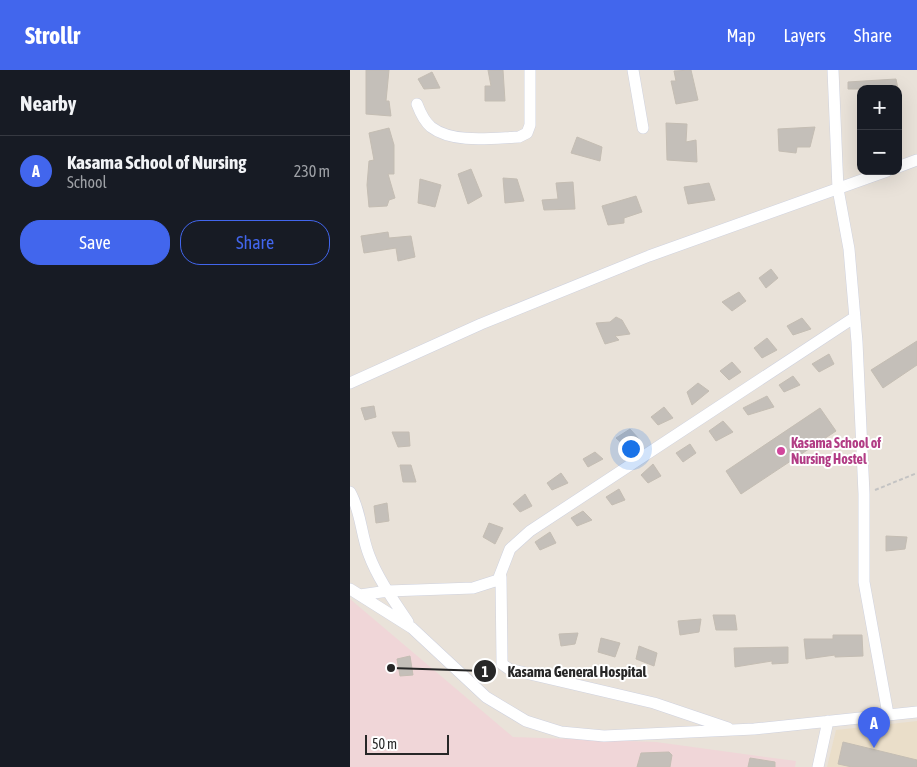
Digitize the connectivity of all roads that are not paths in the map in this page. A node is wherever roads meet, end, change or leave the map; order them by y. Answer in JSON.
{"nodes":[{"id":1,"x":530,"y":70,"type":"edge"},
{"id":2,"x":633,"y":70,"type":"edge"},
{"id":3,"x":833,"y":70,"type":"edge"},
{"id":4,"x":416,"y":104,"type":"dead end"},
{"id":5,"x":643,"y":128,"type":"dead end"},
{"id":6,"x":917,"y":160,"type":"edge"},
{"id":7,"x":902,"y":166,"type":"edge"},
{"id":8,"x":876,"y":175,"type":"edge"},
{"id":9,"x":838,"y":189,"type":"junction"},
{"id":10,"x":855,"y":317,"type":"junction"},
{"id":11,"x":350,"y":383,"type":"edge"},
{"id":12,"x":350,"y":492,"type":"edge"},
{"id":13,"x":502,"y":577,"type":"junction"},
{"id":14,"x":388,"y":591,"type":"junction"},
{"id":15,"x":355,"y":592,"type":"edge"},
{"id":16,"x":412,"y":628,"type":"junction"},
{"id":17,"x":917,"y":712,"type":"edge"},
{"id":18,"x":888,"y":714,"type":"junction"},
{"id":19,"x":828,"y":721,"type":"junction"},
{"id":20,"x":735,"y":730,"type":"junction"},
{"id":21,"x":818,"y":767,"type":"edge"}],
"edges":[{"from":1,"to":4,"type":"street"},
{"from":2,"to":5,"type":"street"},
{"from":3,"to":9,"type":"street"},
{"from":6,"to":7,"type":"street"},
{"from":8,"to":9,"type":"street"},
{"from":9,"to":10,"type":"street"},
{"from":9,"to":11,"type":"street"},
{"from":10,"to":13,"type":"street"},
{"from":10,"to":18,"type":"street"},
{"from":12,"to":14,"type":"street"},
{"from":13,"to":14,"type":"street"},
{"from":13,"to":20,"type":"street"},
{"from":14,"to":15,"type":"street"},
{"from":14,"to":16,"type":"street"},
{"from":15,"to":16,"type":"street"},
{"from":16,"to":20,"type":"street"},
{"from":17,"to":18,"type":"street"},
{"from":18,"to":19,"type":"street"},
{"from":19,"to":20,"type":"street"},
{"from":19,"to":21,"type":"street"}]}
